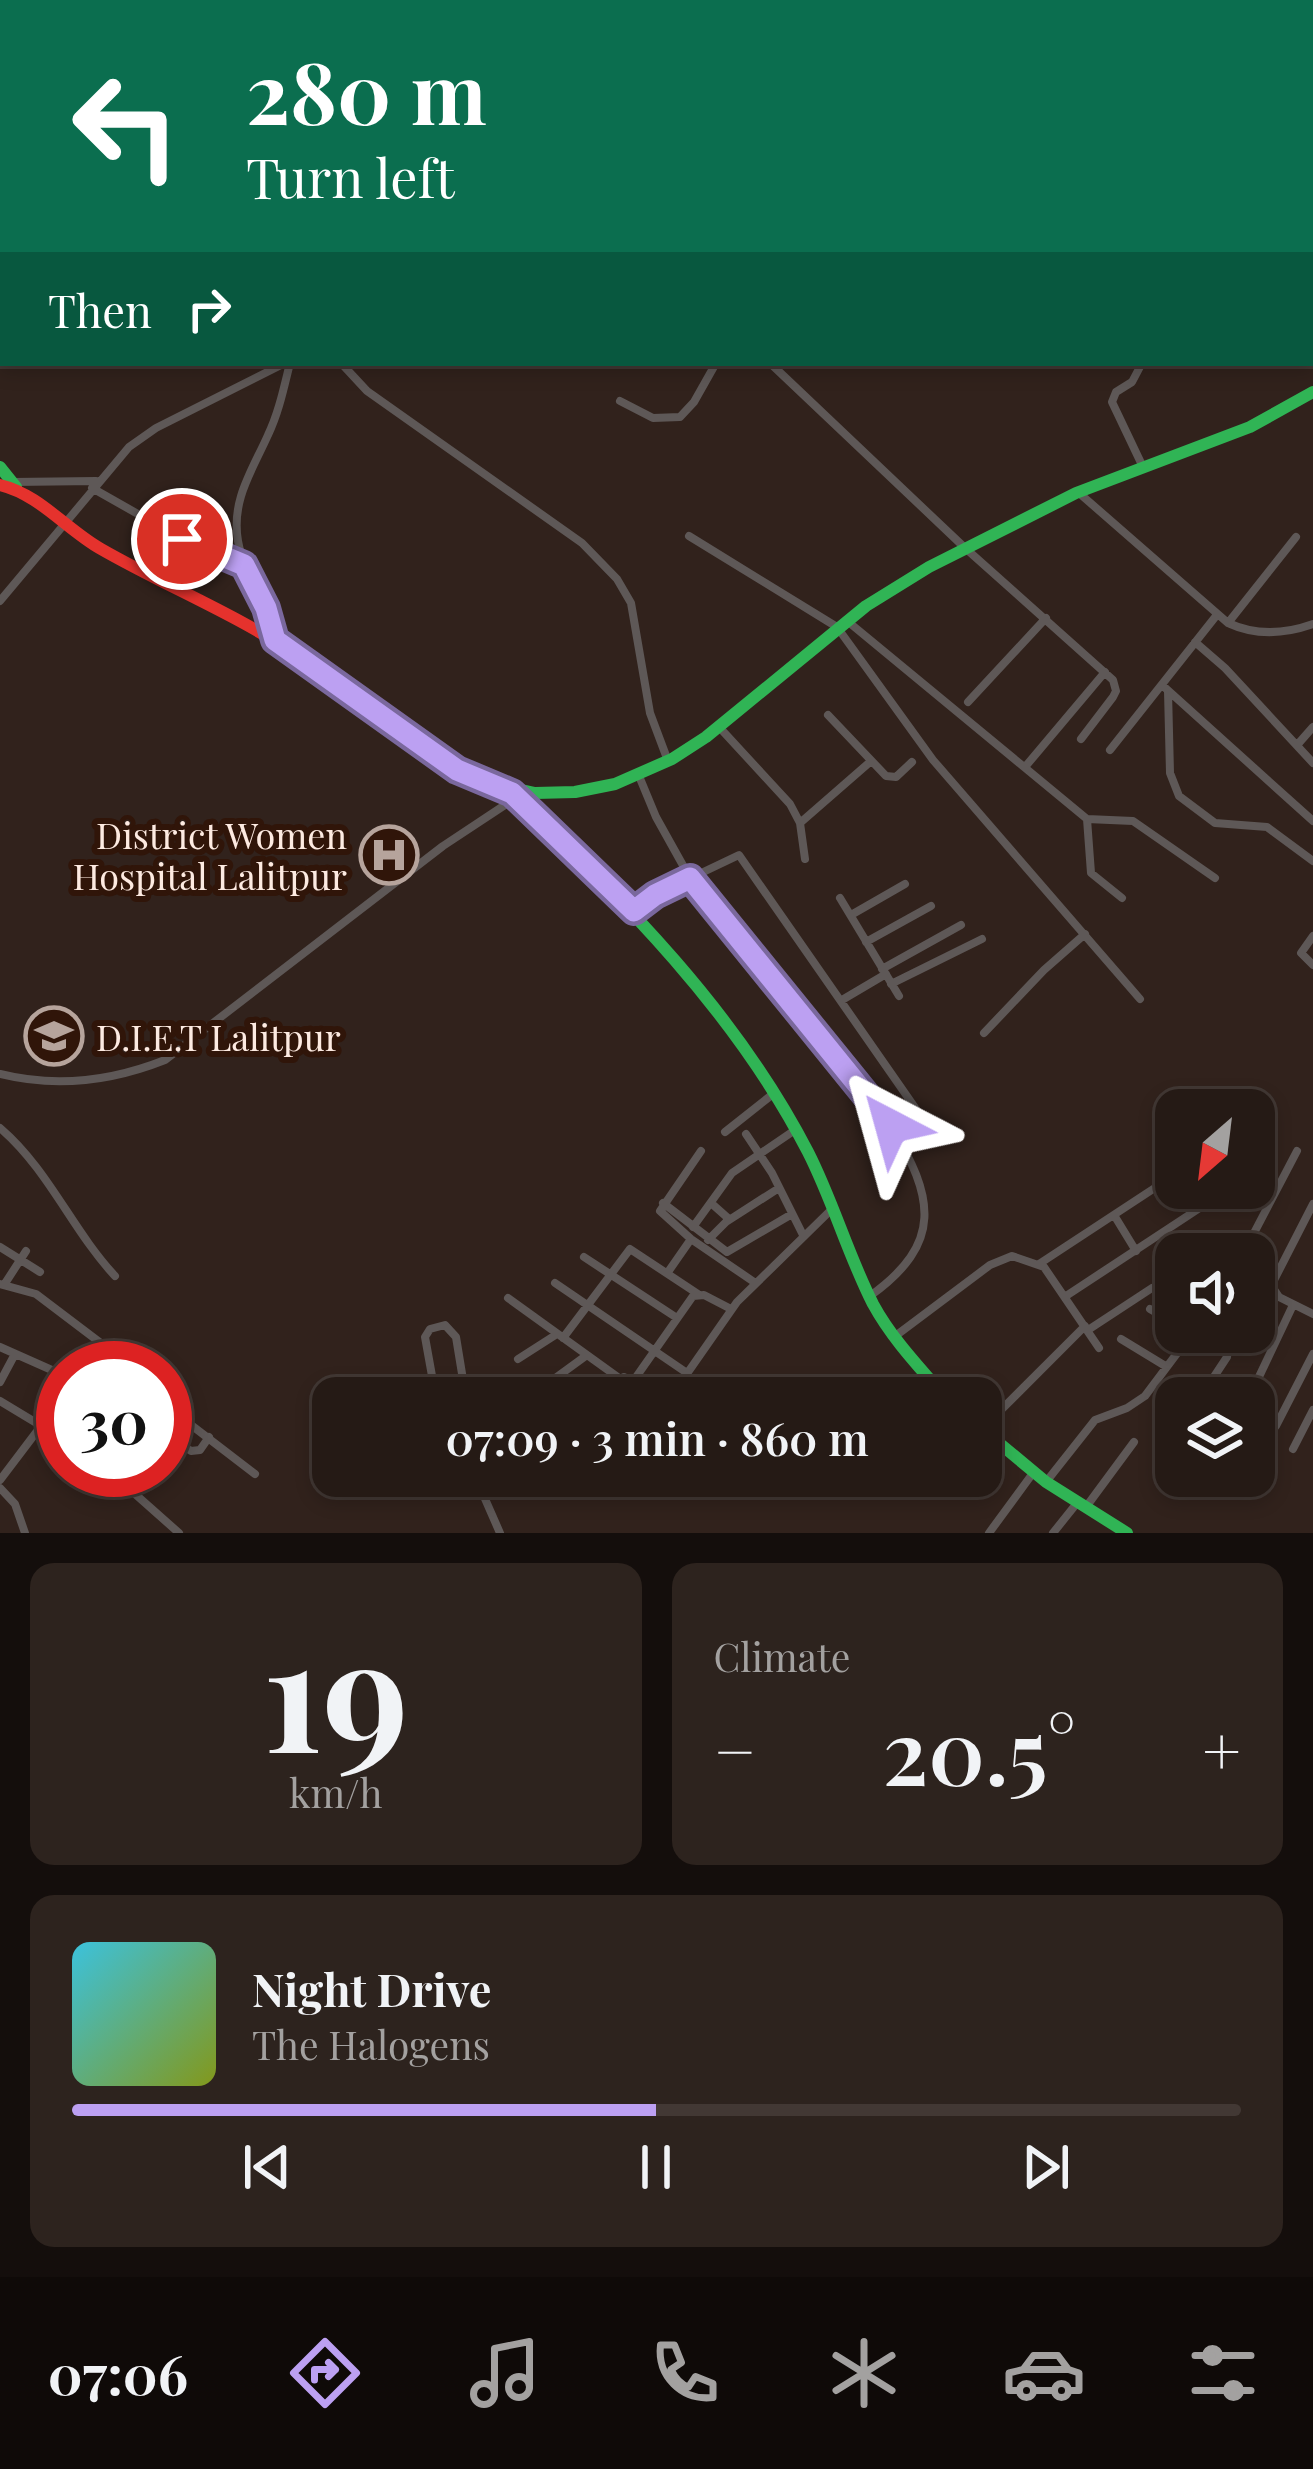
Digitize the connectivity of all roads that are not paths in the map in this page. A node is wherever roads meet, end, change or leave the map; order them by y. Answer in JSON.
{"nodes":[{"id":1,"x":281,"y":366,"type":"edge"},
{"id":2,"x":286,"y":366,"type":"edge"},
{"id":3,"x":344,"y":366,"type":"edge"},
{"id":4,"x":714,"y":366,"type":"edge"},
{"id":5,"x":773,"y":366,"type":"edge"},
{"id":6,"x":1140,"y":366,"type":"edge"},
{"id":7,"x":1313,"y":392,"type":"edge"},
{"id":8,"x":620,"y":401,"type":"dead end"},
{"id":9,"x":1142,"y":465,"type":"junction"},
{"id":10,"x":0,"y":467,"type":"edge"},
{"id":11,"x":95,"y":484,"type":"junction"},
{"id":12,"x":10,"y":485,"type":"edge"},
{"id":13,"x":1078,"y":493,"type":"junction"},
{"id":14,"x":63,"y":525,"type":"junction"},
{"id":15,"x":689,"y":536,"type":"dead end"},
{"id":16,"x":1296,"y":537,"type":"dead end"},
{"id":17,"x":964,"y":547,"type":"junction"},
{"id":18,"x":244,"y":565,"type":"junction"},
{"id":19,"x":0,"y":601,"type":"edge"},
{"id":20,"x":1216,"y":616,"type":"junction"},
{"id":21,"x":1046,"y":618,"type":"junction"},
{"id":22,"x":842,"y":623,"type":"junction"},
{"id":23,"x":1228,"y":623,"type":"junction"},
{"id":24,"x":1313,"y":624,"type":"edge"},
{"id":25,"x":275,"y":640,"type":"junction"},
{"id":26,"x":1195,"y":642,"type":"junction"},
{"id":27,"x":1106,"y":672,"type":"junction"},
{"id":28,"x":1165,"y":688,"type":"junction"},
{"id":29,"x":968,"y":702,"type":"dead end"},
{"id":30,"x":828,"y":715,"type":"dead end"},
{"id":31,"x":1313,"y":727,"type":"edge"},
{"id":32,"x":720,"y":728,"type":"junction"},
{"id":33,"x":1081,"y":739,"type":"dead end"},
{"id":34,"x":1298,"y":744,"type":"junction"},
{"id":35,"x":1110,"y":750,"type":"dead end"},
{"id":36,"x":870,"y":762,"type":"junction"},
{"id":37,"x":912,"y":762,"type":"dead end"},
{"id":38,"x":663,"y":763,"type":"junction"},
{"id":39,"x":1313,"y":763,"type":"edge"},
{"id":40,"x":1025,"y":767,"type":"junction"},
{"id":41,"x":640,"y":776,"type":"junction"},
{"id":42,"x":514,"y":795,"type":"junction"},
{"id":43,"x":1088,"y":819,"type":"junction"},
{"id":44,"x":1313,"y":821,"type":"edge"},
{"id":45,"x":800,"y":823,"type":"junction"},
{"id":46,"x":805,"y":860,"type":"dead end"},
{"id":47,"x":1313,"y":861,"type":"edge"},
{"id":48,"x":690,"y":878,"type":"junction"},
{"id":49,"x":1214,"y":878,"type":"dead end"},
{"id":50,"x":905,"y":884,"type":"dead end"},
{"id":51,"x":840,"y":898,"type":"dead end"},
{"id":52,"x":1122,"y":898,"type":"dead end"},
{"id":53,"x":931,"y":906,"type":"dead end"},
{"id":54,"x":634,"y":911,"type":"junction"},
{"id":55,"x":850,"y":915,"type":"junction"},
{"id":56,"x":961,"y":925,"type":"dead end"},
{"id":57,"x":1085,"y":934,"type":"junction"},
{"id":58,"x":1313,"y":936,"type":"edge"},
{"id":59,"x":982,"y":938,"type":"dead end"},
{"id":60,"x":866,"y":941,"type":"junction"},
{"id":61,"x":1313,"y":965,"type":"edge"},
{"id":62,"x":886,"y":976,"type":"junction"},
{"id":63,"x":899,"y":996,"type":"dead end"},
{"id":64,"x":1140,"y":999,"type":"dead end"},
{"id":65,"x":842,"y":1000,"type":"junction"},
{"id":66,"x":983,"y":1034,"type":"dead end"},
{"id":67,"x":0,"y":1074,"type":"edge"},
{"id":68,"x":774,"y":1094,"type":"junction"},
{"id":69,"x":926,"y":1121,"type":"dead end"},
{"id":70,"x":0,"y":1128,"type":"edge"},
{"id":71,"x":795,"y":1130,"type":"junction"},
{"id":72,"x":725,"y":1132,"type":"dead end"},
{"id":73,"x":746,"y":1134,"type":"dead end"},
{"id":74,"x":701,"y":1150,"type":"dead end"},
{"id":75,"x":1297,"y":1151,"type":"dead end"},
{"id":76,"x":758,"y":1153,"type":"junction"},
{"id":77,"x":779,"y":1188,"type":"junction"},
{"id":78,"x":1155,"y":1188,"type":"edge"},
{"id":79,"x":663,"y":1203,"type":"junction"},
{"id":80,"x":711,"y":1203,"type":"junction"},
{"id":81,"x":1313,"y":1204,"type":"edge"},
{"id":82,"x":834,"y":1208,"type":"junction"},
{"id":83,"x":1199,"y":1209,"type":"edge"},
{"id":84,"x":792,"y":1214,"type":"junction"},
{"id":85,"x":1114,"y":1215,"type":"junction"},
{"id":86,"x":729,"y":1219,"type":"junction"},
{"id":87,"x":693,"y":1227,"type":"junction"},
{"id":88,"x":1254,"y":1233,"type":"edge"},
{"id":89,"x":803,"y":1234,"type":"junction"},
{"id":90,"x":691,"y":1239,"type":"junction"},
{"id":91,"x":706,"y":1244,"type":"junction"},
{"id":92,"x":0,"y":1247,"type":"edge"},
{"id":93,"x":26,"y":1251,"type":"dead end"},
{"id":94,"x":1136,"y":1251,"type":"junction"},
{"id":95,"x":584,"y":1257,"type":"dead end"},
{"id":96,"x":19,"y":1260,"type":"junction"},
{"id":97,"x":1039,"y":1264,"type":"junction"},
{"id":98,"x":40,"y":1272,"type":"dead end"},
{"id":99,"x":668,"y":1273,"type":"junction"},
{"id":100,"x":608,"y":1274,"type":"junction"},
{"id":101,"x":115,"y":1276,"type":"dead end"},
{"id":102,"x":1275,"y":1278,"type":"edge"},
{"id":103,"x":754,"y":1282,"type":"junction"},
{"id":104,"x":555,"y":1283,"type":"dead end"},
{"id":105,"x":2,"y":1285,"type":"edge"},
{"id":106,"x":1152,"y":1288,"type":"dead end"},
{"id":107,"x":867,"y":1292,"type":"junction"},
{"id":108,"x":1275,"y":1292,"type":"edge"},
{"id":109,"x":698,"y":1294,"type":"junction"},
{"id":110,"x":1066,"y":1296,"type":"junction"},
{"id":111,"x":508,"y":1298,"type":"dead end"},
{"id":112,"x":586,"y":1304,"type":"junction"},
{"id":113,"x":1293,"y":1305,"type":"junction"},
{"id":114,"x":1150,"y":1309,"type":"dead end"},
{"id":115,"x":731,"y":1310,"type":"junction"},
{"id":116,"x":1312,"y":1311,"type":"edge"},
{"id":117,"x":1155,"y":1312,"type":"edge"},
{"id":118,"x":677,"y":1318,"type":"junction"},
{"id":119,"x":1086,"y":1328,"type":"junction"},
{"id":120,"x":560,"y":1336,"type":"junction"},
{"id":121,"x":895,"y":1336,"type":"junction"},
{"id":122,"x":1120,"y":1340,"type":"dead end"},
{"id":123,"x":100,"y":1341,"type":"edge"},
{"id":124,"x":0,"y":1347,"type":"edge"},
{"id":125,"x":1099,"y":1348,"type":"dead end"},
{"id":126,"x":655,"y":1350,"type":"junction"},
{"id":127,"x":1177,"y":1353,"type":"edge"},
{"id":128,"x":15,"y":1354,"type":"junction"},
{"id":129,"x":1313,"y":1354,"type":"edge"},
{"id":130,"x":586,"y":1355,"type":"junction"},
{"id":131,"x":518,"y":1359,"type":"dead end"},
{"id":132,"x":36,"y":1363,"type":"edge"},
{"id":133,"x":1167,"y":1367,"type":"junction"},
{"id":134,"x":687,"y":1373,"type":"junction"},
{"id":135,"x":432,"y":1377,"type":"edge"},
{"id":136,"x":463,"y":1377,"type":"edge"},
{"id":137,"x":556,"y":1377,"type":"edge"},
{"id":138,"x":618,"y":1377,"type":"edge"},
{"id":139,"x":636,"y":1377,"type":"edge"},
{"id":140,"x":684,"y":1377,"type":"edge"},
{"id":141,"x":929,"y":1377,"type":"edge"},
{"id":142,"x":1260,"y":1377,"type":"edge"},
{"id":143,"x":0,"y":1382,"type":"edge"},
{"id":144,"x":0,"y":1400,"type":"edge"},
{"id":145,"x":1002,"y":1409,"type":"edge"},
{"id":146,"x":1313,"y":1410,"type":"edge"},
{"id":147,"x":36,"y":1423,"type":"edge"},
{"id":148,"x":192,"y":1425,"type":"edge"},
{"id":149,"x":1276,"y":1426,"type":"dead end"},
{"id":150,"x":36,"y":1433,"type":"edge"},
{"id":151,"x":209,"y":1437,"type":"junction"},
{"id":152,"x":1134,"y":1442,"type":"dead end"},
{"id":153,"x":1002,"y":1447,"type":"edge"},
{"id":154,"x":1293,"y":1449,"type":"dead end"},
{"id":155,"x":192,"y":1451,"type":"edge"},
{"id":156,"x":1033,"y":1473,"type":"junction"},
{"id":157,"x":255,"y":1474,"type":"dead end"},
{"id":158,"x":1046,"y":1482,"type":"junction"},
{"id":159,"x":0,"y":1484,"type":"edge"},
{"id":160,"x":137,"y":1497,"type":"edge"},
{"id":161,"x":484,"y":1497,"type":"edge"},
{"id":162,"x":1081,"y":1506,"type":"junction"},
{"id":163,"x":174,"y":1531,"type":"edge"},
{"id":164,"x":25,"y":1533,"type":"edge"},
{"id":165,"x":500,"y":1533,"type":"edge"},
{"id":166,"x":989,"y":1533,"type":"edge"},
{"id":167,"x":1053,"y":1533,"type":"edge"},
{"id":168,"x":1126,"y":1533,"type":"edge"}],
"edges":[{"from":1,"to":11,"type":"street"},
{"from":2,"to":18,"type":"street"},
{"from":3,"to":38,"type":"street"},
{"from":4,"to":8,"type":"street"},
{"from":5,"to":17,"type":"street"},
{"from":6,"to":9,"type":"street"},
{"from":7,"to":9,"type":"street"},
{"from":9,"to":13,"type":"street"},
{"from":10,"to":12,"type":"street"},
{"from":11,"to":12,"type":"street"},
{"from":11,"to":14,"type":"street"},
{"from":11,"to":18,"type":"street"},
{"from":12,"to":14,"type":"street"},
{"from":13,"to":17,"type":"street"},
{"from":13,"to":20,"type":"street"},
{"from":14,"to":19,"type":"street"},
{"from":14,"to":25,"type":"street"},
{"from":15,"to":22,"type":"street"},
{"from":16,"to":23,"type":"street"},
{"from":17,"to":21,"type":"street"},
{"from":17,"to":22,"type":"street"},
{"from":18,"to":25,"type":"street"},
{"from":20,"to":23,"type":"street"},
{"from":20,"to":26,"type":"street"},
{"from":21,"to":27,"type":"street"},
{"from":21,"to":29,"type":"street"},
{"from":22,"to":32,"type":"street"},
{"from":22,"to":40,"type":"street"},
{"from":22,"to":57,"type":"street"},
{"from":23,"to":24,"type":"street"},
{"from":25,"to":42,"type":"street"},
{"from":26,"to":28,"type":"street"},
{"from":26,"to":34,"type":"street"},
{"from":27,"to":33,"type":"street"},
{"from":27,"to":40,"type":"street"},
{"from":28,"to":35,"type":"street"},
{"from":28,"to":44,"type":"street"},
{"from":28,"to":47,"type":"street"},
{"from":30,"to":36,"type":"street"},
{"from":31,"to":34,"type":"street"},
{"from":32,"to":38,"type":"street"},
{"from":32,"to":45,"type":"street"},
{"from":34,"to":39,"type":"street"},
{"from":36,"to":37,"type":"street"},
{"from":36,"to":45,"type":"street"},
{"from":38,"to":41,"type":"street"},
{"from":40,"to":43,"type":"street"},
{"from":41,"to":42,"type":"street"},
{"from":41,"to":48,"type":"street"},
{"from":42,"to":54,"type":"street"},
{"from":42,"to":67,"type":"street"},
{"from":43,"to":49,"type":"street"},
{"from":43,"to":52,"type":"street"},
{"from":45,"to":46,"type":"street"},
{"from":48,"to":54,"type":"street"},
{"from":48,"to":65,"type":"street"},
{"from":48,"to":107,"type":"street"},
{"from":50,"to":55,"type":"street"},
{"from":51,"to":55,"type":"street"},
{"from":53,"to":60,"type":"street"},
{"from":54,"to":68,"type":"street"},
{"from":55,"to":60,"type":"street"},
{"from":56,"to":62,"type":"street"},
{"from":57,"to":64,"type":"street"},
{"from":57,"to":66,"type":"street"},
{"from":58,"to":61,"type":"street"},
{"from":59,"to":62,"type":"street"},
{"from":60,"to":62,"type":"street"},
{"from":62,"to":63,"type":"street"},
{"from":62,"to":65,"type":"street"},
{"from":65,"to":69,"type":"street"},
{"from":68,"to":71,"type":"street"},
{"from":68,"to":72,"type":"street"},
{"from":70,"to":101,"type":"street"},
{"from":71,"to":76,"type":"street"},
{"from":71,"to":82,"type":"street"},
{"from":73,"to":76,"type":"street"},
{"from":74,"to":79,"type":"street"},
{"from":75,"to":88,"type":"street"},
{"from":76,"to":77,"type":"street"},
{"from":76,"to":80,"type":"street"},
{"from":77,"to":84,"type":"street"},
{"from":77,"to":86,"type":"street"},
{"from":78,"to":85,"type":"street"},
{"from":79,"to":87,"type":"street"},
{"from":79,"to":90,"type":"street"},
{"from":80,"to":86,"type":"street"},
{"from":80,"to":87,"type":"street"},
{"from":81,"to":102,"type":"street"},
{"from":82,"to":89,"type":"street"},
{"from":82,"to":107,"type":"street"},
{"from":83,"to":94,"type":"street"},
{"from":84,"to":89,"type":"street"},
{"from":84,"to":91,"type":"street"},
{"from":85,"to":94,"type":"street"},
{"from":85,"to":97,"type":"street"},
{"from":86,"to":91,"type":"street"},
{"from":87,"to":91,"type":"street"},
{"from":89,"to":103,"type":"street"},
{"from":90,"to":91,"type":"street"},
{"from":90,"to":99,"type":"street"},
{"from":91,"to":103,"type":"street"},
{"from":92,"to":96,"type":"street"},
{"from":93,"to":96,"type":"street"},
{"from":94,"to":110,"type":"street"},
{"from":95,"to":100,"type":"street"},
{"from":96,"to":98,"type":"street"},
{"from":96,"to":105,"type":"street"},
{"from":97,"to":110,"type":"street"},
{"from":97,"to":121,"type":"street"},
{"from":99,"to":100,"type":"street"},
{"from":99,"to":109,"type":"street"},
{"from":100,"to":112,"type":"street"},
{"from":100,"to":118,"type":"street"},
{"from":103,"to":115,"type":"street"},
{"from":104,"to":112,"type":"street"},
{"from":105,"to":123,"type":"street"},
{"from":106,"to":119,"type":"street"},
{"from":107,"to":121,"type":"street"},
{"from":108,"to":113,"type":"street"},
{"from":109,"to":115,"type":"street"},
{"from":109,"to":118,"type":"street"},
{"from":110,"to":119,"type":"street"},
{"from":111,"to":120,"type":"street"},
{"from":112,"to":120,"type":"street"},
{"from":112,"to":126,"type":"street"},
{"from":113,"to":116,"type":"street"},
{"from":113,"to":142,"type":"street"},
{"from":114,"to":117,"type":"street"},
{"from":115,"to":134,"type":"street"},
{"from":118,"to":126,"type":"street"},
{"from":119,"to":125,"type":"street"},
{"from":119,"to":145,"type":"street"},
{"from":120,"to":130,"type":"street"},
{"from":120,"to":131,"type":"street"},
{"from":121,"to":141,"type":"street"},
{"from":122,"to":133,"type":"street"},
{"from":124,"to":128,"type":"street"},
{"from":126,"to":134,"type":"street"},
{"from":126,"to":139,"type":"street"},
{"from":127,"to":133,"type":"street"},
{"from":128,"to":132,"type":"street"},
{"from":128,"to":143,"type":"street"},
{"from":129,"to":149,"type":"street"},
{"from":130,"to":137,"type":"street"},
{"from":130,"to":138,"type":"street"},
{"from":133,"to":158,"type":"street"},
{"from":134,"to":140,"type":"street"},
{"from":135,"to":136,"type":"street"},
{"from":144,"to":147,"type":"street"},
{"from":146,"to":154,"type":"street"},
{"from":148,"to":151,"type":"street"},
{"from":150,"to":159,"type":"street"},
{"from":151,"to":155,"type":"street"},
{"from":151,"to":157,"type":"street"},
{"from":152,"to":162,"type":"street"},
{"from":153,"to":156,"type":"street"},
{"from":156,"to":158,"type":"street"},
{"from":156,"to":166,"type":"street"},
{"from":158,"to":162,"type":"street"},
{"from":159,"to":164,"type":"street"},
{"from":160,"to":163,"type":"street"},
{"from":161,"to":165,"type":"street"},
{"from":162,"to":167,"type":"street"},
{"from":162,"to":168,"type":"street"}]}
